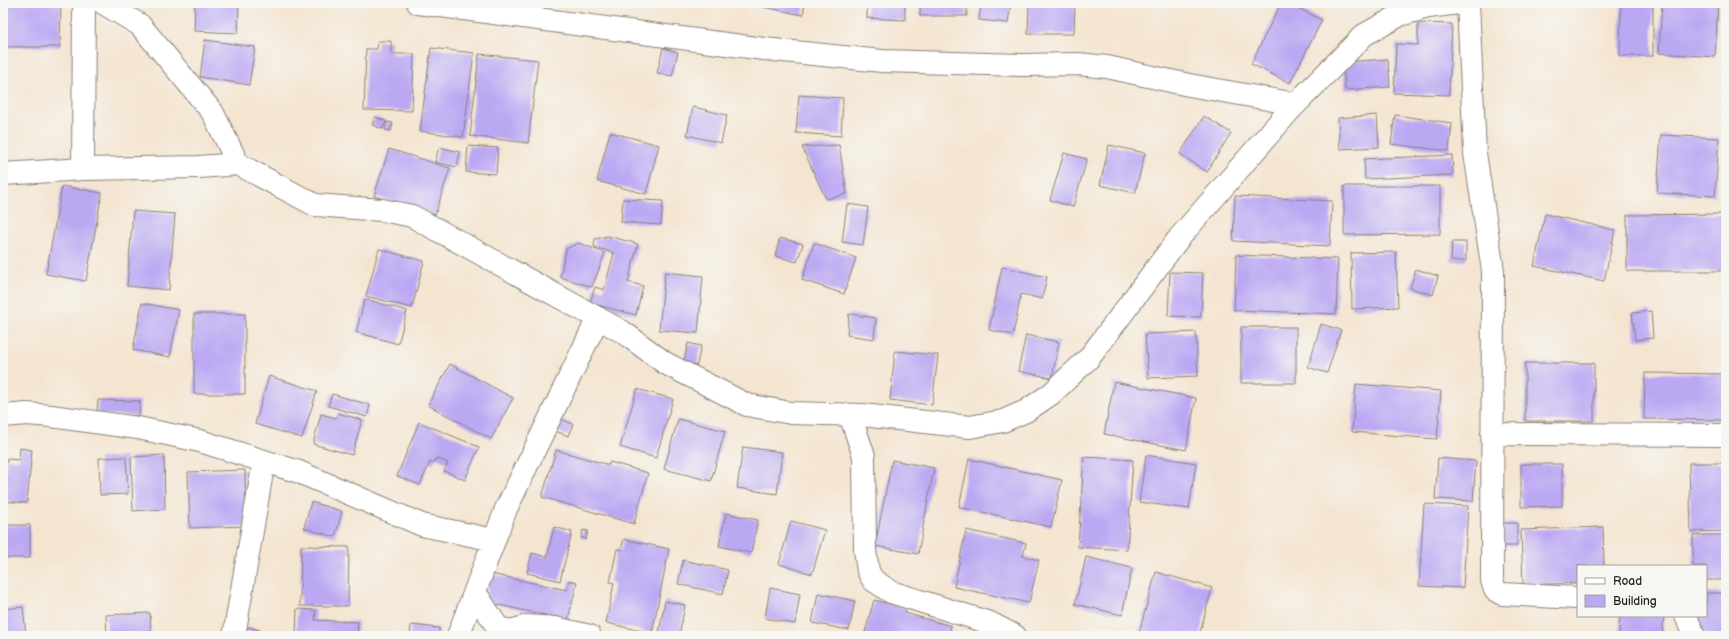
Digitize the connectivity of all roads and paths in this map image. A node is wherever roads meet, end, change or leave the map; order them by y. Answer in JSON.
{"nodes":[{"id":1,"x":84,"y":3,"type":"edge"},
{"id":2,"x":103,"y":3,"type":"edge"},
{"id":3,"x":418,"y":3,"type":"edge"},
{"id":4,"x":1459,"y":3,"type":"edge"},
{"id":5,"x":1468,"y":3,"type":"edge"},
{"id":6,"x":561,"y":13,"type":"edge"},
{"id":7,"x":1296,"y":104,"type":"junction"},
{"id":8,"x":238,"y":164,"type":"junction"},
{"id":9,"x":83,"y":169,"type":"junction"},
{"id":10,"x":3,"y":174,"type":"edge"},
{"id":11,"x":598,"y":318,"type":"junction"},
{"id":12,"x":850,"y":415,"type":"junction"},
{"id":13,"x":3,"y":416,"type":"edge"},
{"id":14,"x":1492,"y":434,"type":"junction"},
{"id":15,"x":1726,"y":435,"type":"edge"},
{"id":16,"x":264,"y":461,"type":"junction"},
{"id":17,"x":494,"y":540,"type":"junction"},
{"id":18,"x":474,"y":592,"type":"junction"},
{"id":19,"x":1577,"y":598,"type":"edge"},
{"id":20,"x":466,"y":615,"type":"junction"},
{"id":21,"x":490,"y":616,"type":"junction"},
{"id":22,"x":1686,"y":617,"type":"edge"},
{"id":23,"x":234,"y":636,"type":"edge"},
{"id":24,"x":458,"y":636,"type":"edge"},
{"id":25,"x":590,"y":636,"type":"edge"},
{"id":26,"x":1015,"y":636,"type":"edge"},
{"id":27,"x":1694,"y":636,"type":"edge"}],
"edges":[{"from":1,"to":9,"type":"street"},
{"from":2,"to":8,"type":"street"},
{"from":3,"to":6,"type":"street"},
{"from":4,"to":7,"type":"street"},
{"from":5,"to":14,"type":"street"},
{"from":6,"to":7,"type":"street"},
{"from":7,"to":12,"type":"street"},
{"from":8,"to":9,"type":"street"},
{"from":8,"to":11,"type":"street"},
{"from":9,"to":10,"type":"street"},
{"from":11,"to":12,"type":"street"},
{"from":11,"to":17,"type":"street"},
{"from":12,"to":26,"type":"street"},
{"from":13,"to":16,"type":"street"},
{"from":14,"to":15,"type":"street"},
{"from":14,"to":19,"type":"street"},
{"from":16,"to":17,"type":"street"},
{"from":16,"to":23,"type":"street"},
{"from":17,"to":18,"type":"street"},
{"from":18,"to":20,"type":"street"},
{"from":18,"to":21,"type":"street"},
{"from":20,"to":21,"type":"street"},
{"from":20,"to":24,"type":"street"},
{"from":21,"to":25,"type":"street"},
{"from":22,"to":27,"type":"street"}]}
